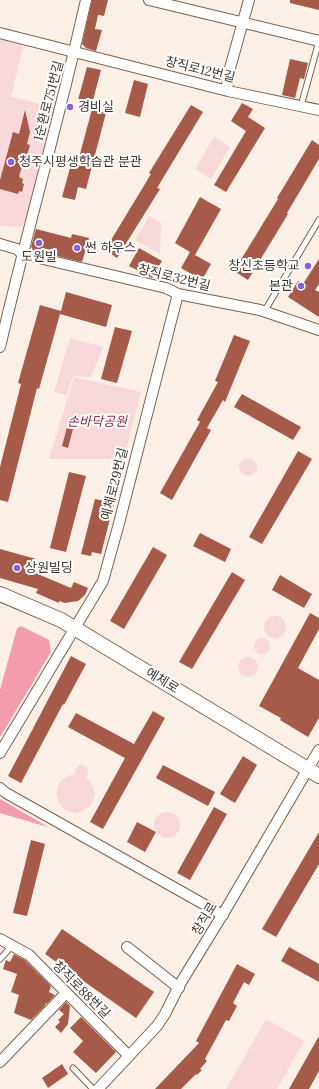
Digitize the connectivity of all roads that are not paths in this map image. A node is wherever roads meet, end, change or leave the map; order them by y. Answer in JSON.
{"nodes":[{"id":1,"x":86,"y":0,"type":"edge"},
{"id":2,"x":149,"y":0,"type":"edge"},
{"id":3,"x":249,"y":0,"type":"edge"},
{"id":4,"x":244,"y":22,"type":"junction"},
{"id":5,"x":0,"y":33,"type":"edge"},
{"id":6,"x":319,"y":41,"type":"edge"},
{"id":7,"x":75,"y":51,"type":"junction"},
{"id":8,"x":228,"y":91,"type":"junction"},
{"id":9,"x":301,"y":106,"type":"junction"},
{"id":10,"x":319,"y":110,"type":"edge"},
{"id":11,"x":319,"y":220,"type":"edge"},
{"id":12,"x":0,"y":244,"type":"edge"},
{"id":13,"x":22,"y":254,"type":"junction"},
{"id":14,"x":178,"y":294,"type":"junction"},
{"id":15,"x":264,"y":312,"type":"junction"},
{"id":16,"x":319,"y":330,"type":"edge"},
{"id":17,"x":0,"y":347,"type":"edge"},
{"id":18,"x":0,"y":594,"type":"edge"},
{"id":19,"x":75,"y":628,"type":"junction"},
{"id":20,"x":319,"y":750,"type":"edge"},
{"id":21,"x":0,"y":753,"type":"edge"},
{"id":22,"x":314,"y":772,"type":"edge"},
{"id":23,"x":0,"y":788,"type":"edge"},
{"id":24,"x":223,"y":915,"type":"junction"},
{"id":25,"x":0,"y":939,"type":"edge"},
{"id":26,"x":12,"y":946,"type":"junction"},
{"id":27,"x":127,"y":947,"type":"dead end"},
{"id":28,"x":0,"y":959,"type":"edge"},
{"id":29,"x":179,"y":988,"type":"junction"},
{"id":30,"x":66,"y":993,"type":"junction"},
{"id":31,"x":129,"y":1056,"type":"junction"},
{"id":32,"x":0,"y":1062,"type":"edge"},
{"id":33,"x":74,"y":1068,"type":"dead end"},
{"id":34,"x":93,"y":1089,"type":"edge"},
{"id":35,"x":98,"y":1089,"type":"edge"}],
"edges":[{"from":1,"to":7,"type":"street","name":"1순환로751번길"},
{"from":2,"to":4,"type":"street"},
{"from":3,"to":4,"type":"street"},
{"from":4,"to":6,"type":"street"},
{"from":4,"to":8,"type":"street"},
{"from":5,"to":7,"type":"street","name":"창직로12번길"},
{"from":6,"to":9,"type":"lane"},
{"from":7,"to":8,"type":"street","name":"창직로12번길"},
{"from":7,"to":13,"type":"street","name":"1순환로751번길"},
{"from":8,"to":9,"type":"street","name":"창직로12번길"},
{"from":9,"to":10,"type":"street","name":"창직로12번길"},
{"from":11,"to":15,"type":"lane"},
{"from":12,"to":13,"type":"street","name":"창직로32번길"},
{"from":13,"to":14,"type":"street","name":"창직로32번길"},
{"from":13,"to":17,"type":"street","name":"1순환로751번길"},
{"from":14,"to":15,"type":"street","name":"창직로32번길"},
{"from":14,"to":19,"type":"street","name":"예체로29번길"},
{"from":15,"to":16,"type":"street","name":"창직로32번길"},
{"from":18,"to":19,"type":"street","name":"예체로"},
{"from":19,"to":21,"type":"street","name":"예체로29번길"},
{"from":19,"to":22,"type":"street","name":"예체로"},
{"from":20,"to":22,"type":"street","name":"창직로"},
{"from":22,"to":24,"type":"street","name":"창직로"},
{"from":23,"to":24,"type":"street"},
{"from":24,"to":29,"type":"street","name":"창직로"},
{"from":25,"to":26,"type":"street","name":"창직로88번길"},
{"from":26,"to":28,"type":"lane"},
{"from":26,"to":30,"type":"street","name":"창직로88번길"},
{"from":27,"to":29,"type":"street"},
{"from":29,"to":31,"type":"street","name":"창직로"},
{"from":30,"to":31,"type":"street","name":"창직로88번길"},
{"from":30,"to":32,"type":"street"},
{"from":31,"to":35,"type":"street","name":"창직로"},
{"from":33,"to":34,"type":"lane"}]}
